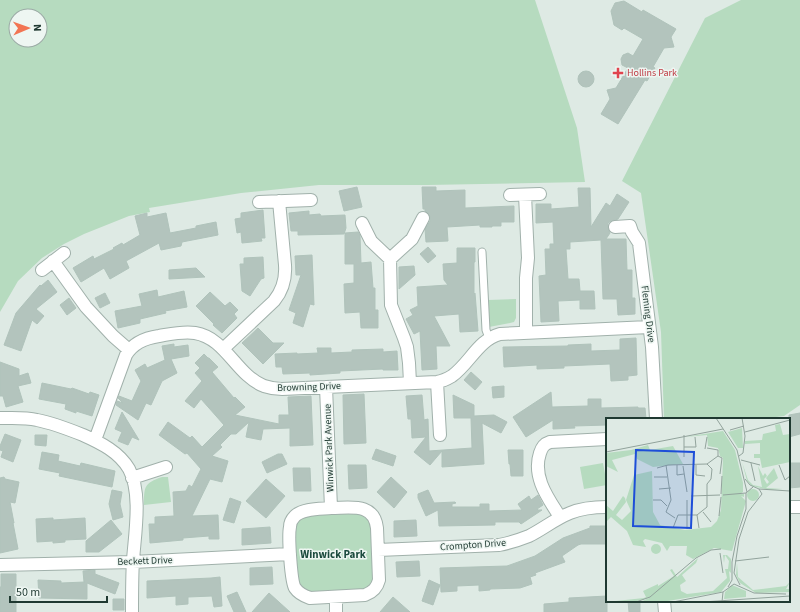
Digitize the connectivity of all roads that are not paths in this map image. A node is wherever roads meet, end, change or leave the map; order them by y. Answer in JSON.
{"nodes":[{"id":1,"x":540,"y":194,"type":"dead end"},
{"id":2,"x":510,"y":195,"type":"dead end"},
{"id":3,"x":525,"y":195,"type":"junction"},
{"id":4,"x":311,"y":200,"type":"dead end"},
{"id":5,"x":279,"y":201,"type":"junction"},
{"id":6,"x":259,"y":202,"type":"dead end"},
{"id":7,"x":423,"y":218,"type":"dead end"},
{"id":8,"x":362,"y":223,"type":"dead end"},
{"id":9,"x":615,"y":227,"type":"dead end"},
{"id":10,"x":482,"y":252,"type":"dead end"},
{"id":11,"x":64,"y":253,"type":"dead end"},
{"id":12,"x":390,"y":259,"type":"junction"},
{"id":13,"x":53,"y":262,"type":"junction"},
{"id":14,"x":42,"y":270,"type":"dead end"},
{"id":15,"x":649,"y":327,"type":"junction"},
{"id":16,"x":526,"y":333,"type":"junction"},
{"id":17,"x":489,"y":338,"type":"junction"},
{"id":18,"x":223,"y":348,"type":"junction"},
{"id":19,"x":129,"y":350,"type":"junction"},
{"id":20,"x":410,"y":382,"type":"junction"},
{"id":21,"x":437,"y":382,"type":"junction"},
{"id":22,"x":326,"y":387,"type":"junction"},
{"id":23,"x":0,"y":418,"type":"edge"},
{"id":24,"x":656,"y":418,"type":"edge"},
{"id":25,"x":440,"y":435,"type":"dead end"},
{"id":26,"x":606,"y":439,"type":"edge"},
{"id":27,"x":95,"y":440,"type":"junction"},
{"id":28,"x":167,"y":466,"type":"dead end"},
{"id":29,"x":132,"y":478,"type":"junction"},
{"id":30,"x":606,"y":506,"type":"edge"},
{"id":31,"x":331,"y":508,"type":"junction"},
{"id":32,"x":560,"y":517,"type":"junction"},
{"id":33,"x":378,"y":550,"type":"junction"},
{"id":34,"x":290,"y":554,"type":"junction"},
{"id":35,"x":133,"y":562,"type":"junction"},
{"id":36,"x":0,"y":565,"type":"edge"},
{"id":37,"x":336,"y":597,"type":"junction"},
{"id":38,"x":664,"y":602,"type":"edge"},
{"id":39,"x":132,"y":612,"type":"edge"},
{"id":40,"x":336,"y":612,"type":"edge"},
{"id":41,"x":665,"y":612,"type":"edge"}],
"edges":[{"from":1,"to":3,"type":"street"},
{"from":2,"to":3,"type":"street"},
{"from":3,"to":16,"type":"street"},
{"from":4,"to":5,"type":"street"},
{"from":5,"to":6,"type":"street"},
{"from":5,"to":18,"type":"street"},
{"from":7,"to":12,"type":"street"},
{"from":8,"to":12,"type":"street"},
{"from":9,"to":15,"type":"street","name":"Fleming Drive"},
{"from":10,"to":17,"type":"lane"},
{"from":11,"to":13,"type":"street"},
{"from":12,"to":20,"type":"street"},
{"from":13,"to":14,"type":"street"},
{"from":13,"to":19,"type":"street"},
{"from":15,"to":16,"type":"street"},
{"from":15,"to":24,"type":"street","name":"Fleming Drive"},
{"from":16,"to":17,"type":"street"},
{"from":17,"to":21,"type":"street","name":"Browning Drive"},
{"from":18,"to":19,"type":"street","name":"Browning Drive"},
{"from":18,"to":22,"type":"street","name":"Browning Drive"},
{"from":19,"to":27,"type":"street"},
{"from":20,"to":21,"type":"street","name":"Browning Drive"},
{"from":20,"to":22,"type":"street","name":"Browning Drive"},
{"from":21,"to":25,"type":"street"},
{"from":22,"to":31,"type":"street","name":"Winwick Park Avenue"},
{"from":23,"to":27,"type":"street"},
{"from":26,"to":32,"type":"street"},
{"from":27,"to":29,"type":"street"},
{"from":28,"to":29,"type":"street"},
{"from":29,"to":35,"type":"street"},
{"from":30,"to":32,"type":"street","name":"Crompton Drive"},
{"from":31,"to":33,"type":"street"},
{"from":31,"to":34,"type":"street"},
{"from":32,"to":33,"type":"street","name":"Crompton Drive"},
{"from":33,"to":37,"type":"street"},
{"from":34,"to":35,"type":"street","name":"Beckett Drive"},
{"from":34,"to":37,"type":"street"},
{"from":35,"to":36,"type":"street","name":"Beckett Drive"},
{"from":35,"to":39,"type":"street"},
{"from":37,"to":40,"type":"street"},
{"from":38,"to":41,"type":"street"}]}
